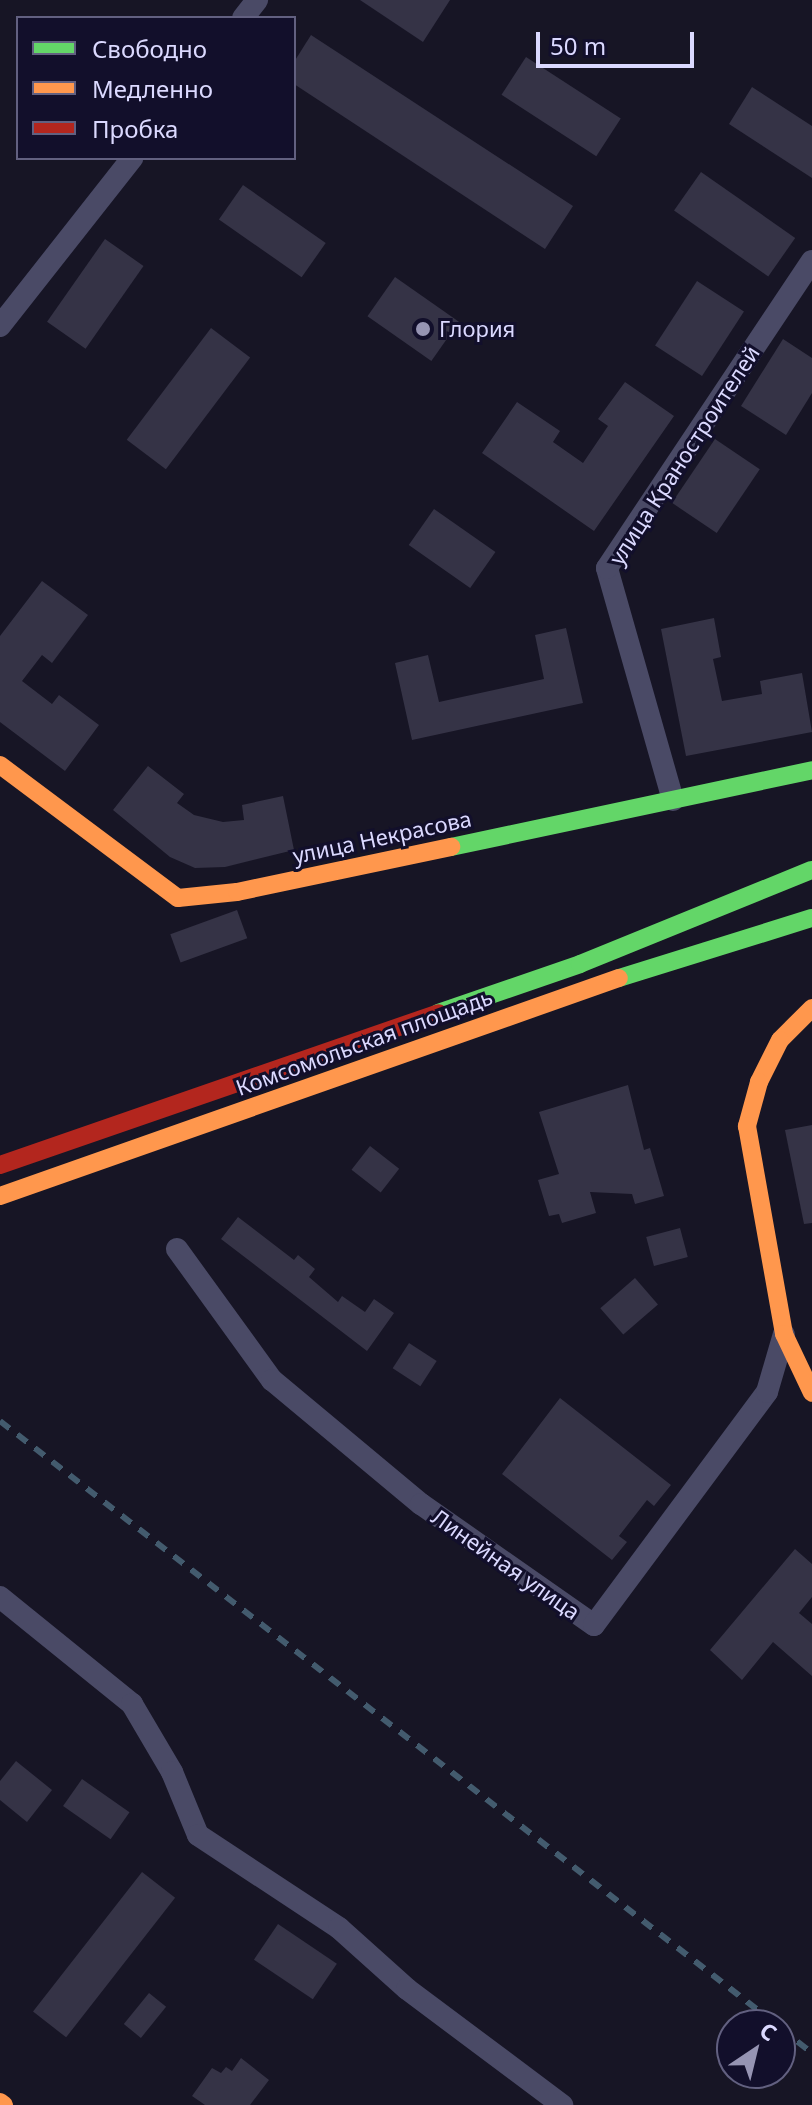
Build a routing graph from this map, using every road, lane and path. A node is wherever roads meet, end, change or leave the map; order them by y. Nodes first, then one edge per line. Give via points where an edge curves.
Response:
1 (257, 0) edge
2 (245, 16) edge
3 (130, 160) edge
4 (812, 261) edge
5 (0, 326) edge
6 (0, 765) edge
7 (812, 770) edge
8 (673, 800) junction
9 (812, 870) edge
10 (812, 918) edge
11 (812, 1008) edge
12 (0, 1165) edge
13 (0, 1196) edge
14 (177, 1249) dead end
15 (784, 1334) junction
16 (812, 1393) edge
17 (0, 1597) edge
18 (562, 2105) edge

1 - 2 street
3 - 5 street
4 - 8 street, улица Краностроителей via 607,568
6 - 8 main road, улица Некрасова via 178,898 237,892
7 - 8 main road, улица Некрасова
9 - 12 main road via 580,964
10 - 13 main road, Комсомольская площадь
11 - 15 main road via 780,1040 759,1082 747,1126
14 - 15 street, Линейная улица via 272,1380 421,1504 594,1625 767,1392
15 - 16 main road
17 - 18 street via 132,1704 172,1772 198,1835 339,1928 407,1989

